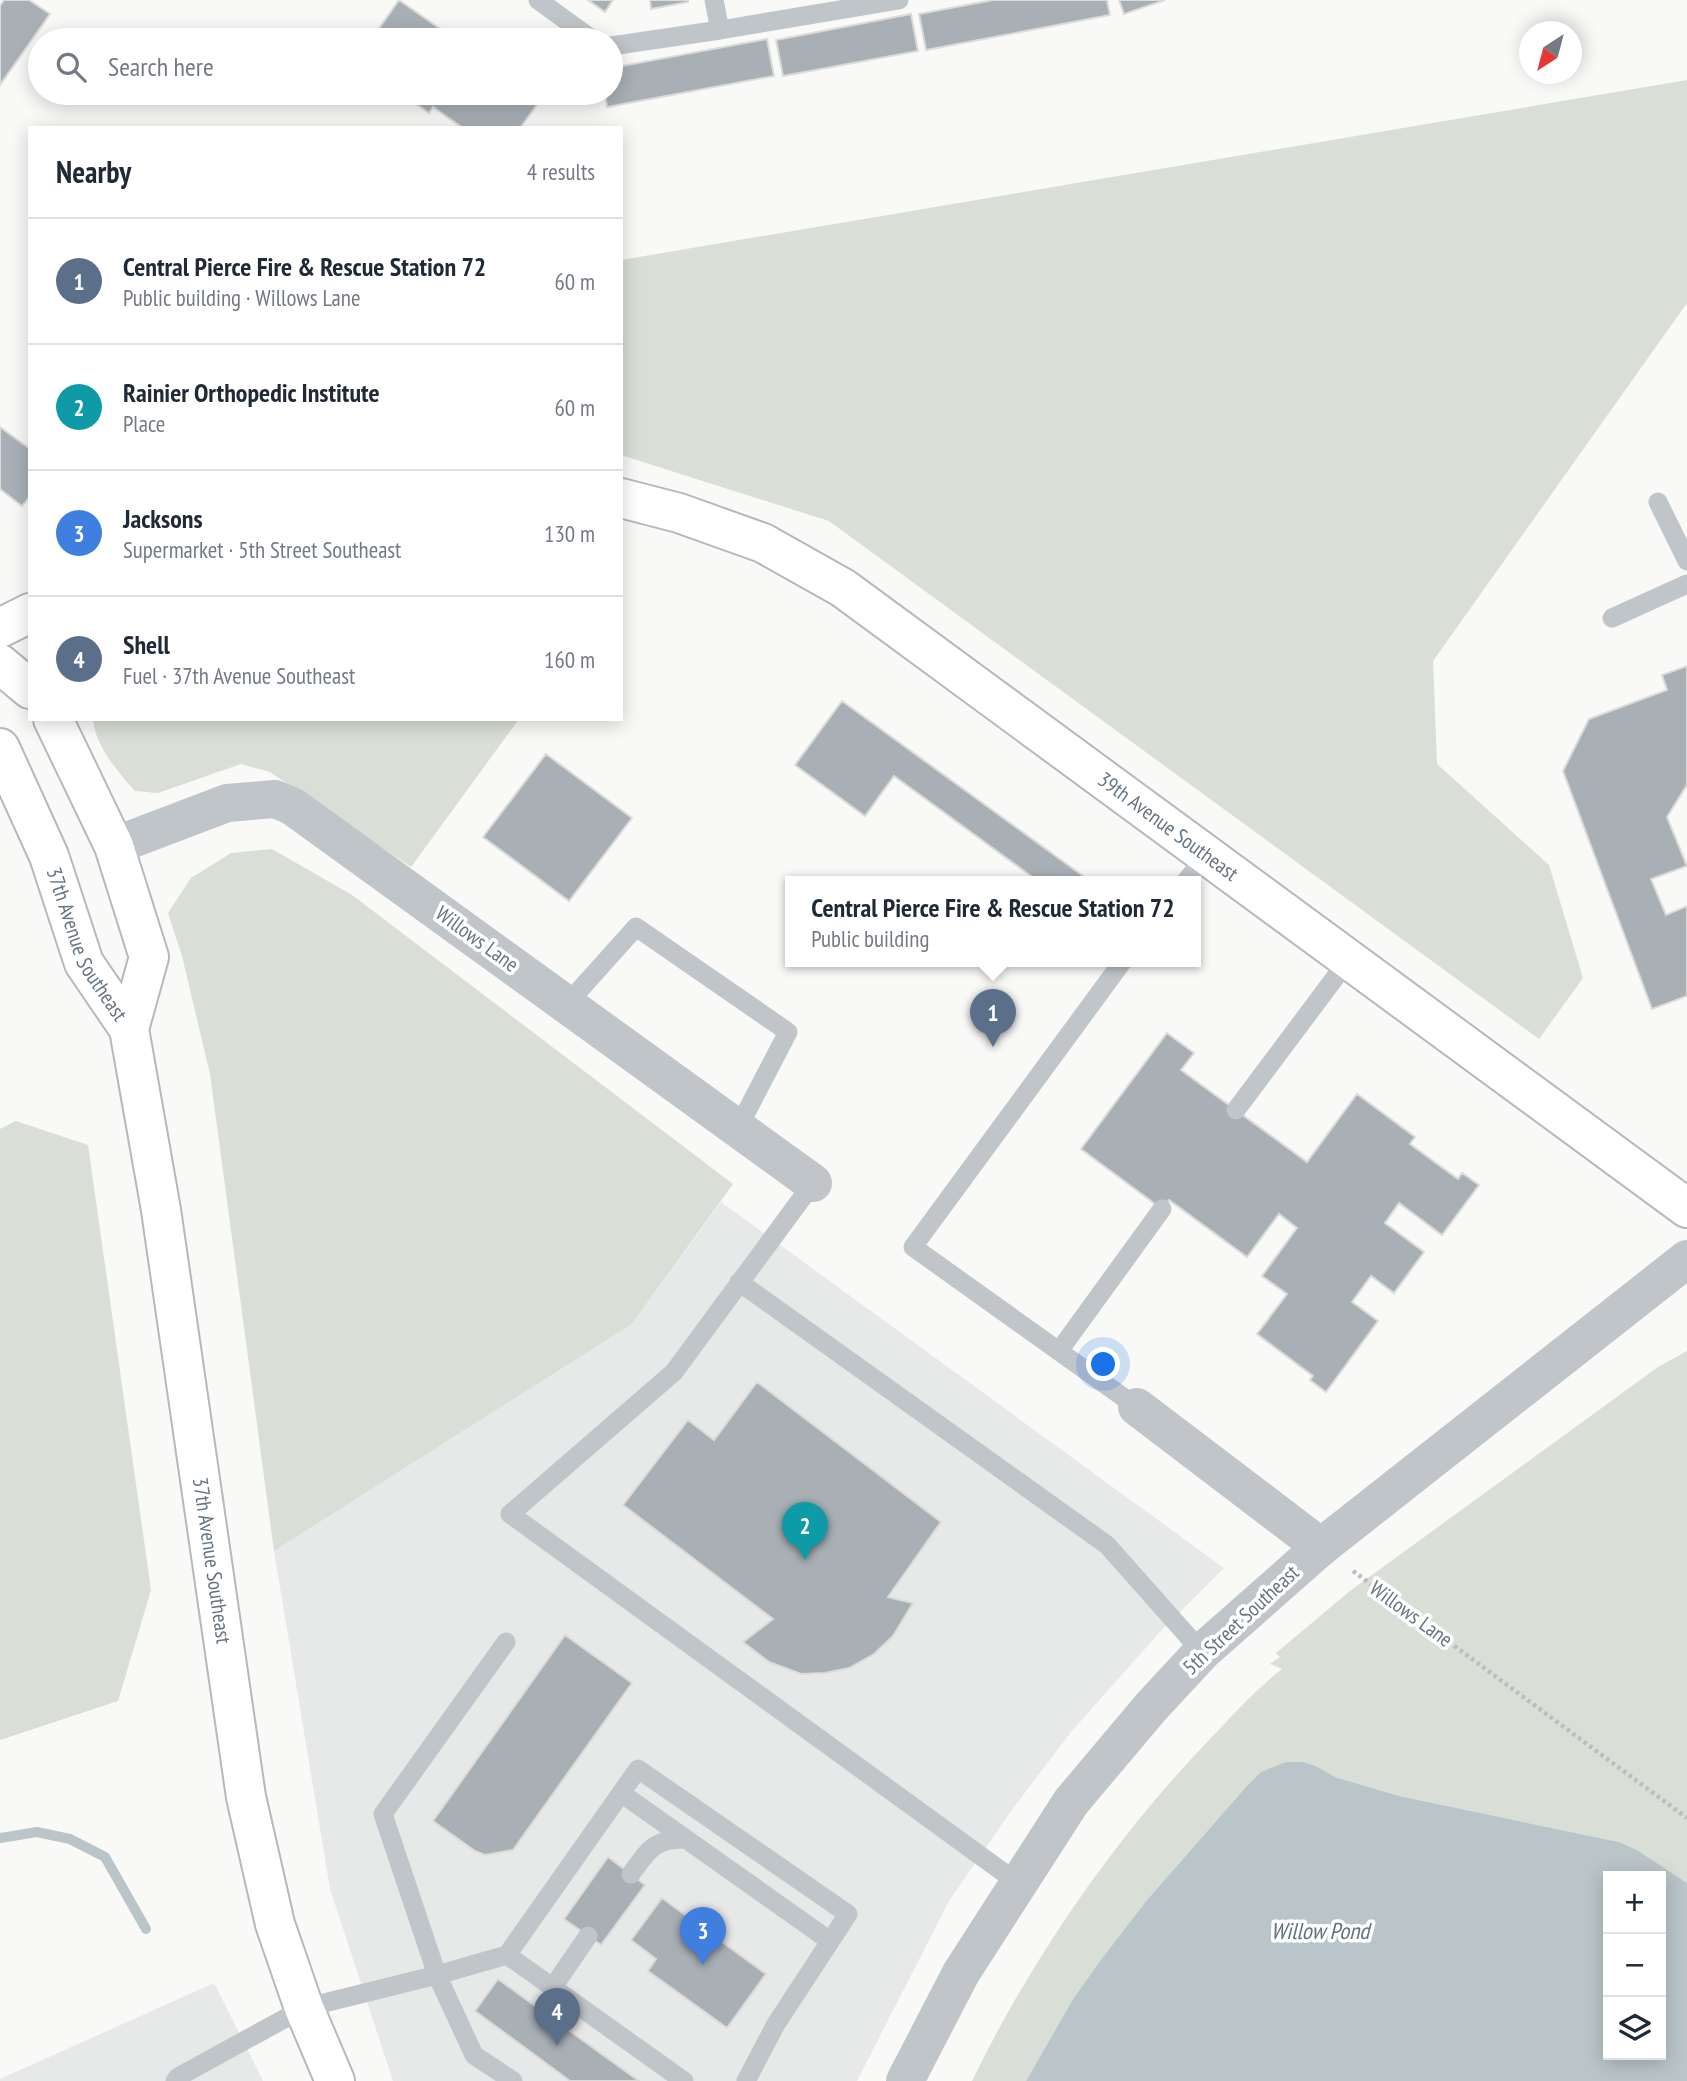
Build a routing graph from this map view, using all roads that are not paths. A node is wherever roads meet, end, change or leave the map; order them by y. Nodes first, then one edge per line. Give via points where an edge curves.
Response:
1 (538, 0) edge
2 (714, 0) edge
3 (899, 0) edge
4 (576, 28) edge
5 (720, 30) junction
6 (623, 44) edge
7 (623, 499) edge
8 (1658, 502) dead end
9 (1687, 561) edge
10 (1687, 584) edge
11 (28, 614) edge
12 (1612, 618) dead end
13 (0, 628) edge
14 (0, 664) edge
15 (28, 687) edge
16 (54, 721) edge
17 (0, 748) edge
18 (114, 846) junction
19 (1196, 868) edge
20 (1349, 959) junction
21 (1119, 967) edge
22 (567, 1004) junction
23 (129, 1029) junction
24 (1236, 1110) dead end
25 (738, 1128) junction
26 (813, 1183) joint
27 (1687, 1208) edge
28 (1163, 1209) dead end
29 (1687, 1259) edge
30 (739, 1282) junction
31 (1059, 1351) junction
32 (1138, 1407) joint
33 (1321, 1547) junction
34 (506, 1642) dead end
35 (1202, 1652) junction
36 (621, 1793) junction
37 (685, 1839) junction
38 (631, 1874) dead end
39 (1018, 1883) junction
40 (588, 1936) dead end
41 (830, 1941) junction
42 (507, 1955) junction
43 (437, 1975) junction
44 (553, 1987) junction
45 (304, 2008) junction
46 (175, 2081) edge
47 (335, 2081) edge
48 (513, 2081) edge
49 (684, 2081) edge
50 (746, 2081) edge
51 (905, 2081) edge

1 - 4 lane
2 - 5 lane
3 - 5 lane
5 - 6 lane
7 - 19 main road, 39th Avenue Southeast via 763,543 844,588
8 - 9 lane
10 - 12 lane
11 - 13 main road
14 - 15 main road
16 - 18 main road
17 - 23 main road, 37th Avenue Southeast via 49,856 85,963
18 - 22 street, Willows Lane via 227,803 275,799 292,806
18 - 23 main road, 37th Avenue Southeast via 149,957
19 - 20 main road, 39th Avenue Southeast
20 - 24 lane
20 - 27 main road, 39th Avenue Southeast
21 - 31 lane via 914,1247
22 - 25 street, Willows Lane
22 - 25 lane via 636,927 788,1032
23 - 45 main road, 37th Avenue Southeast via 161,1210 246,1797 275,1924
25 - 26 street, Willows Lane
26 - 30 lane
28 - 31 lane
29 - 33 street, 5th Street Southeast
30 - 35 lane via 1107,1545
30 - 39 lane via 674,1372 510,1514
31 - 32 lane
32 - 33 street
33 - 35 street, 5th Street Southeast
34 - 43 lane via 383,1814
35 - 39 street, 5th Street Southeast via 1071,1802
36 - 37 lane
36 - 41 lane via 638,1769 848,1914
36 - 42 lane
37 - 38 lane via 664,1839
37 - 41 lane
39 - 51 street, 5th Street Southeast via 961,1973
40 - 44 lane
41 - 50 lane via 776,2024
42 - 43 lane
42 - 44 lane
43 - 45 lane
43 - 48 lane via 474,2055
44 - 49 lane
45 - 46 lane
45 - 47 main road, 37th Avenue Southeast

